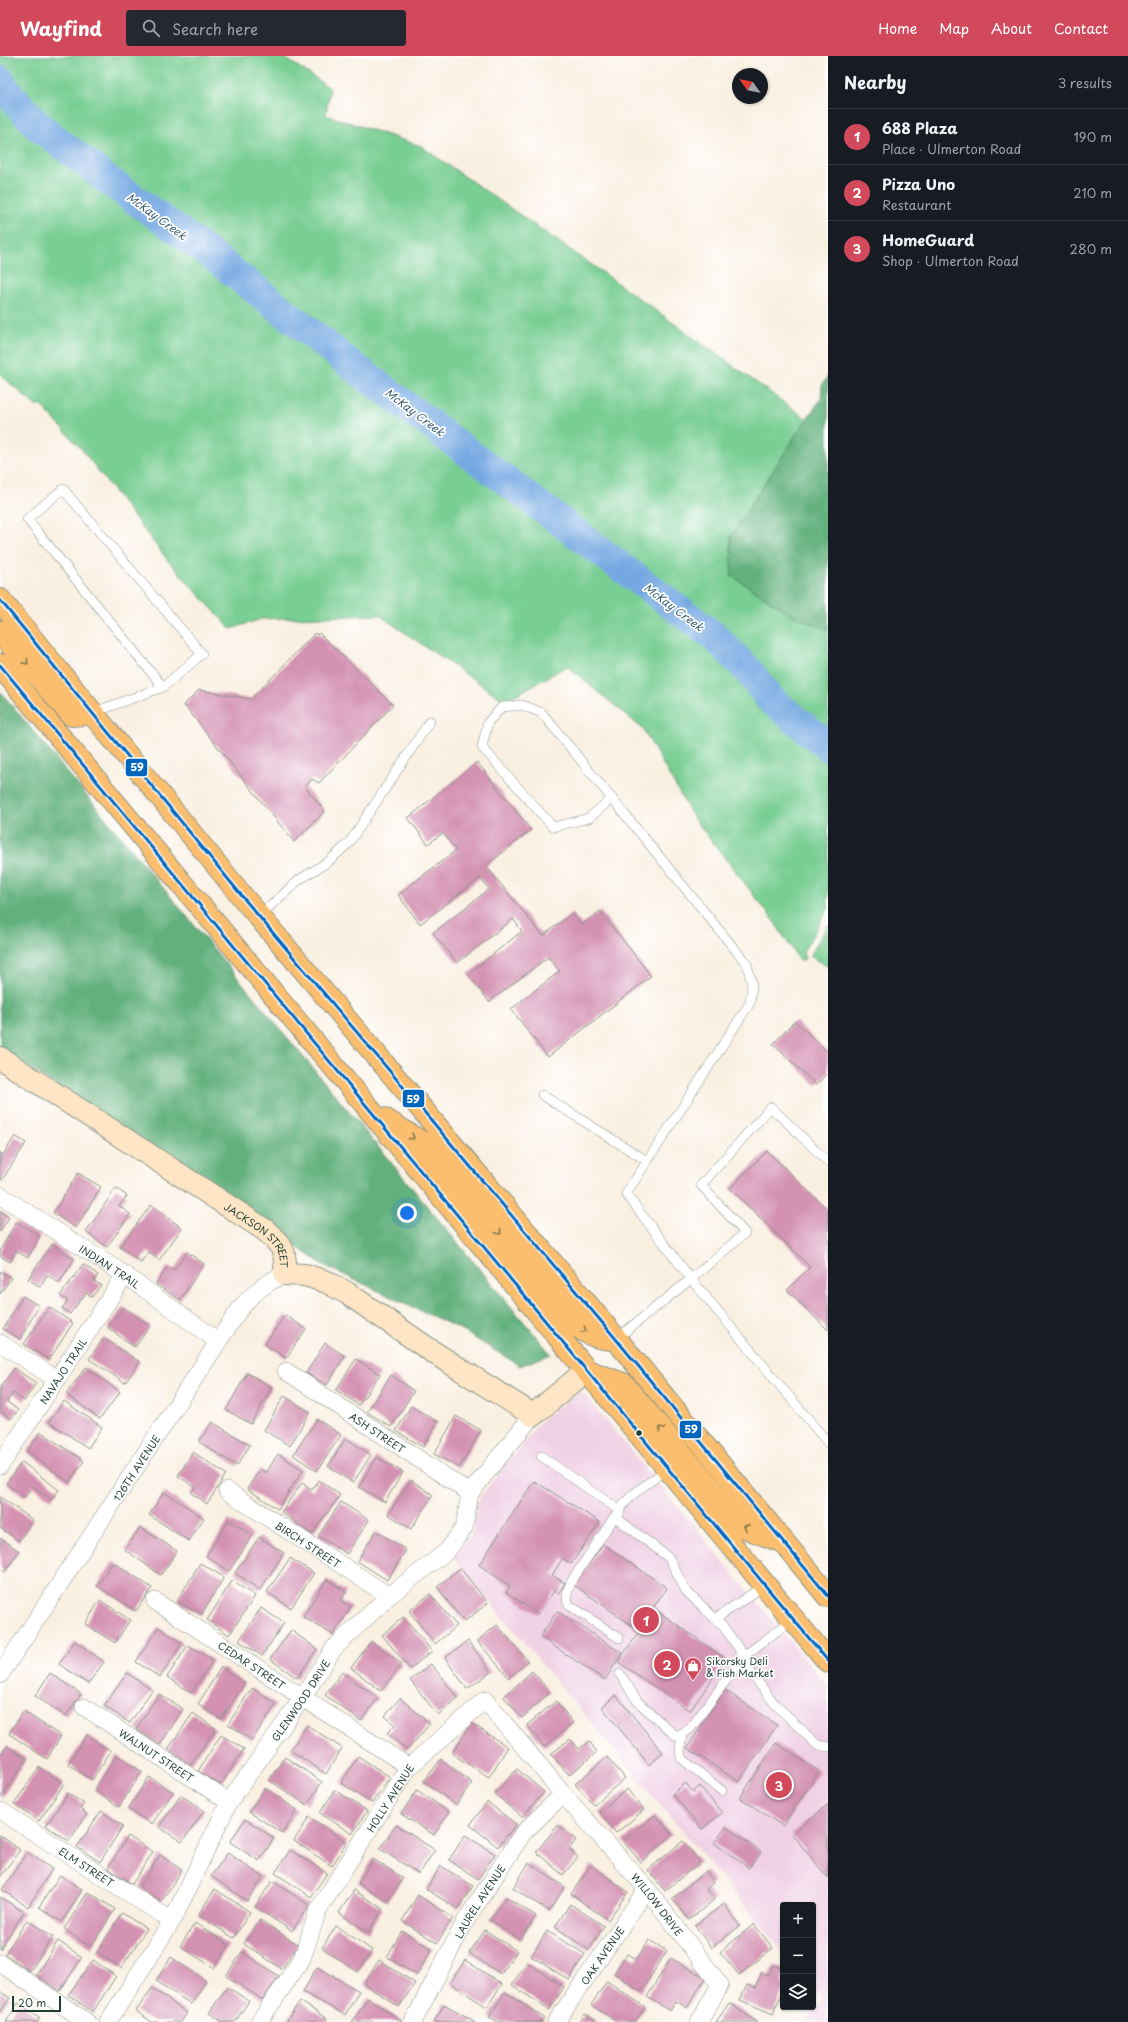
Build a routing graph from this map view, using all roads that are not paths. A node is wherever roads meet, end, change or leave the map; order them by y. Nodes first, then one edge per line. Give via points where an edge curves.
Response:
1 (0, 600) edge
2 (0, 632) edge
3 (0, 665) edge
4 (163, 687) junction
5 (92, 713) junction
6 (430, 721) dead end
7 (612, 798) junction
8 (258, 916) junction
9 (0, 1058) edge
10 (542, 1095) dead end
11 (367, 1109) junction
12 (648, 1161) junction
13 (828, 1162) edge
14 (0, 1195) edge
15 (285, 1274) junction
16 (125, 1276) junction
17 (691, 1279) junction
18 (616, 1338) junction
19 (218, 1342) junction
20 (0, 1343) edge
21 (586, 1370) junction
22 (286, 1371) dead end
23 (56, 1379) junction
24 (533, 1415) junction
25 (828, 1443) edge
26 (541, 1456) dead end
27 (0, 1466) edge
28 (668, 1469) junction
29 (227, 1491) dead end
30 (470, 1493) junction
31 (619, 1510) junction
32 (782, 1541) junction
33 (765, 1585) junction
34 (389, 1596) junction
35 (828, 1596) edge
36 (155, 1601) dead end
37 (715, 1619) junction
38 (793, 1619) junction
39 (619, 1638) dead end
40 (744, 1656) junction
41 (828, 1662) edge
42 (620, 1674) dead end
43 (0, 1675) edge
44 (303, 1697) junction
45 (84, 1707) dead end
46 (682, 1734) junction
47 (827, 1749) edge
48 (409, 1767) junction
49 (722, 1791) dead end
50 (563, 1794) junction
51 (229, 1802) junction
52 (1, 1811) edge
53 (647, 1889) junction
54 (172, 1922) junction
55 (0, 1963) edge
56 (87, 2022) edge
57 (108, 2022) edge
58 (259, 2022) edge
59 (413, 2022) edge
60 (556, 2022) edge
61 (699, 2022) edge

1 - 5 main road
2 -> 5 main road via 72,715
3 - 11 main road
4 - 4 lane via 202,654 63,489 28,519
4 - 5 lane
5 - 8 main road
6 - 8 lane via 349,843 329,861 299,880
7 - 7 lane via 542,713 522,705 502,707 488,722 482,747 553,827 589,818
7 - 12 lane via 747,964 752,984 750,1003
8 - 18 main road
9 - 15 street, JACKSON STREET via 265,1230 280,1243 286,1260
10 - 12 lane
11 -> 18 main road via 429,1147 576,1325 600,1339
11 - 21 main road
12 - 17 lane via 626,1194
13 - 17 lane via 771,1107 701,1185 745,1233
14 - 16 street, INDIAN TRAIL
15 - 19 street, 126TH AVENUE via 252,1294
15 - 24 street, JACKSON STREET via 305,1275 327,1282 347,1293 436,1354
16 - 19 street, INDIAN TRAIL
16 - 23 street, NAVAJO TRAIL
17 - 18 lane
17 - 25 lane
18 - 32 main road
19 - 43 street, 126TH AVENUE
20 - 23 street
21 - 24 street
21 - 28 main road
32 -> 21 main road via 742,1526 623,1384
22 - 30 street, ASH STREET
23 - 27 street, NAVAJO TRAIL
24 - 30 street, GLENWOOD DRIVE
26 - 31 lane
28 - 31 lane via 622,1503
28 - 33 main road
29 - 34 street, BIRCH STREET
30 - 34 street, GLENWOOD DRIVE via 464,1528 447,1551
31 - 37 lane via 619,1520 669,1558 686,1591
31 - 39 lane via 571,1582 566,1600 569,1605
32 - 35 main road
33 - 37 lane
33 - 38 main road
34 - 44 street, GLENWOOD DRIVE via 334,1648
36 - 44 street, CEDAR STREET
37 - 40 lane
38 - 40 lane
38 - 41 main road
40 - 46 lane via 690,1729
40 - 47 lane via 751,1673 774,1703 817,1745
42 - 46 lane via 638,1702 671,1734
44 - 48 street, CEDAR STREET
44 - 51 street, GLENWOOD DRIVE
45 - 51 street, WALNUT STREET
46 - 49 lane via 681,1758
48 - 50 street, HOLLY AVENUE via 485,1700
48 - 58 street, HOLLY AVENUE via 318,1910 302,1959
50 - 53 street, WILLOW DRIVE
50 - 59 street, LAUREL AVENUE via 523,1833 466,1920
51 - 54 street, GLENWOOD DRIVE
52 - 54 street, ELM STREET
53 - 60 street, OAK AVENUE
53 - 61 street, WILLOW DRIVE via 720,1985
54 - 57 street, GLENWOOD DRIVE
55 - 56 street

